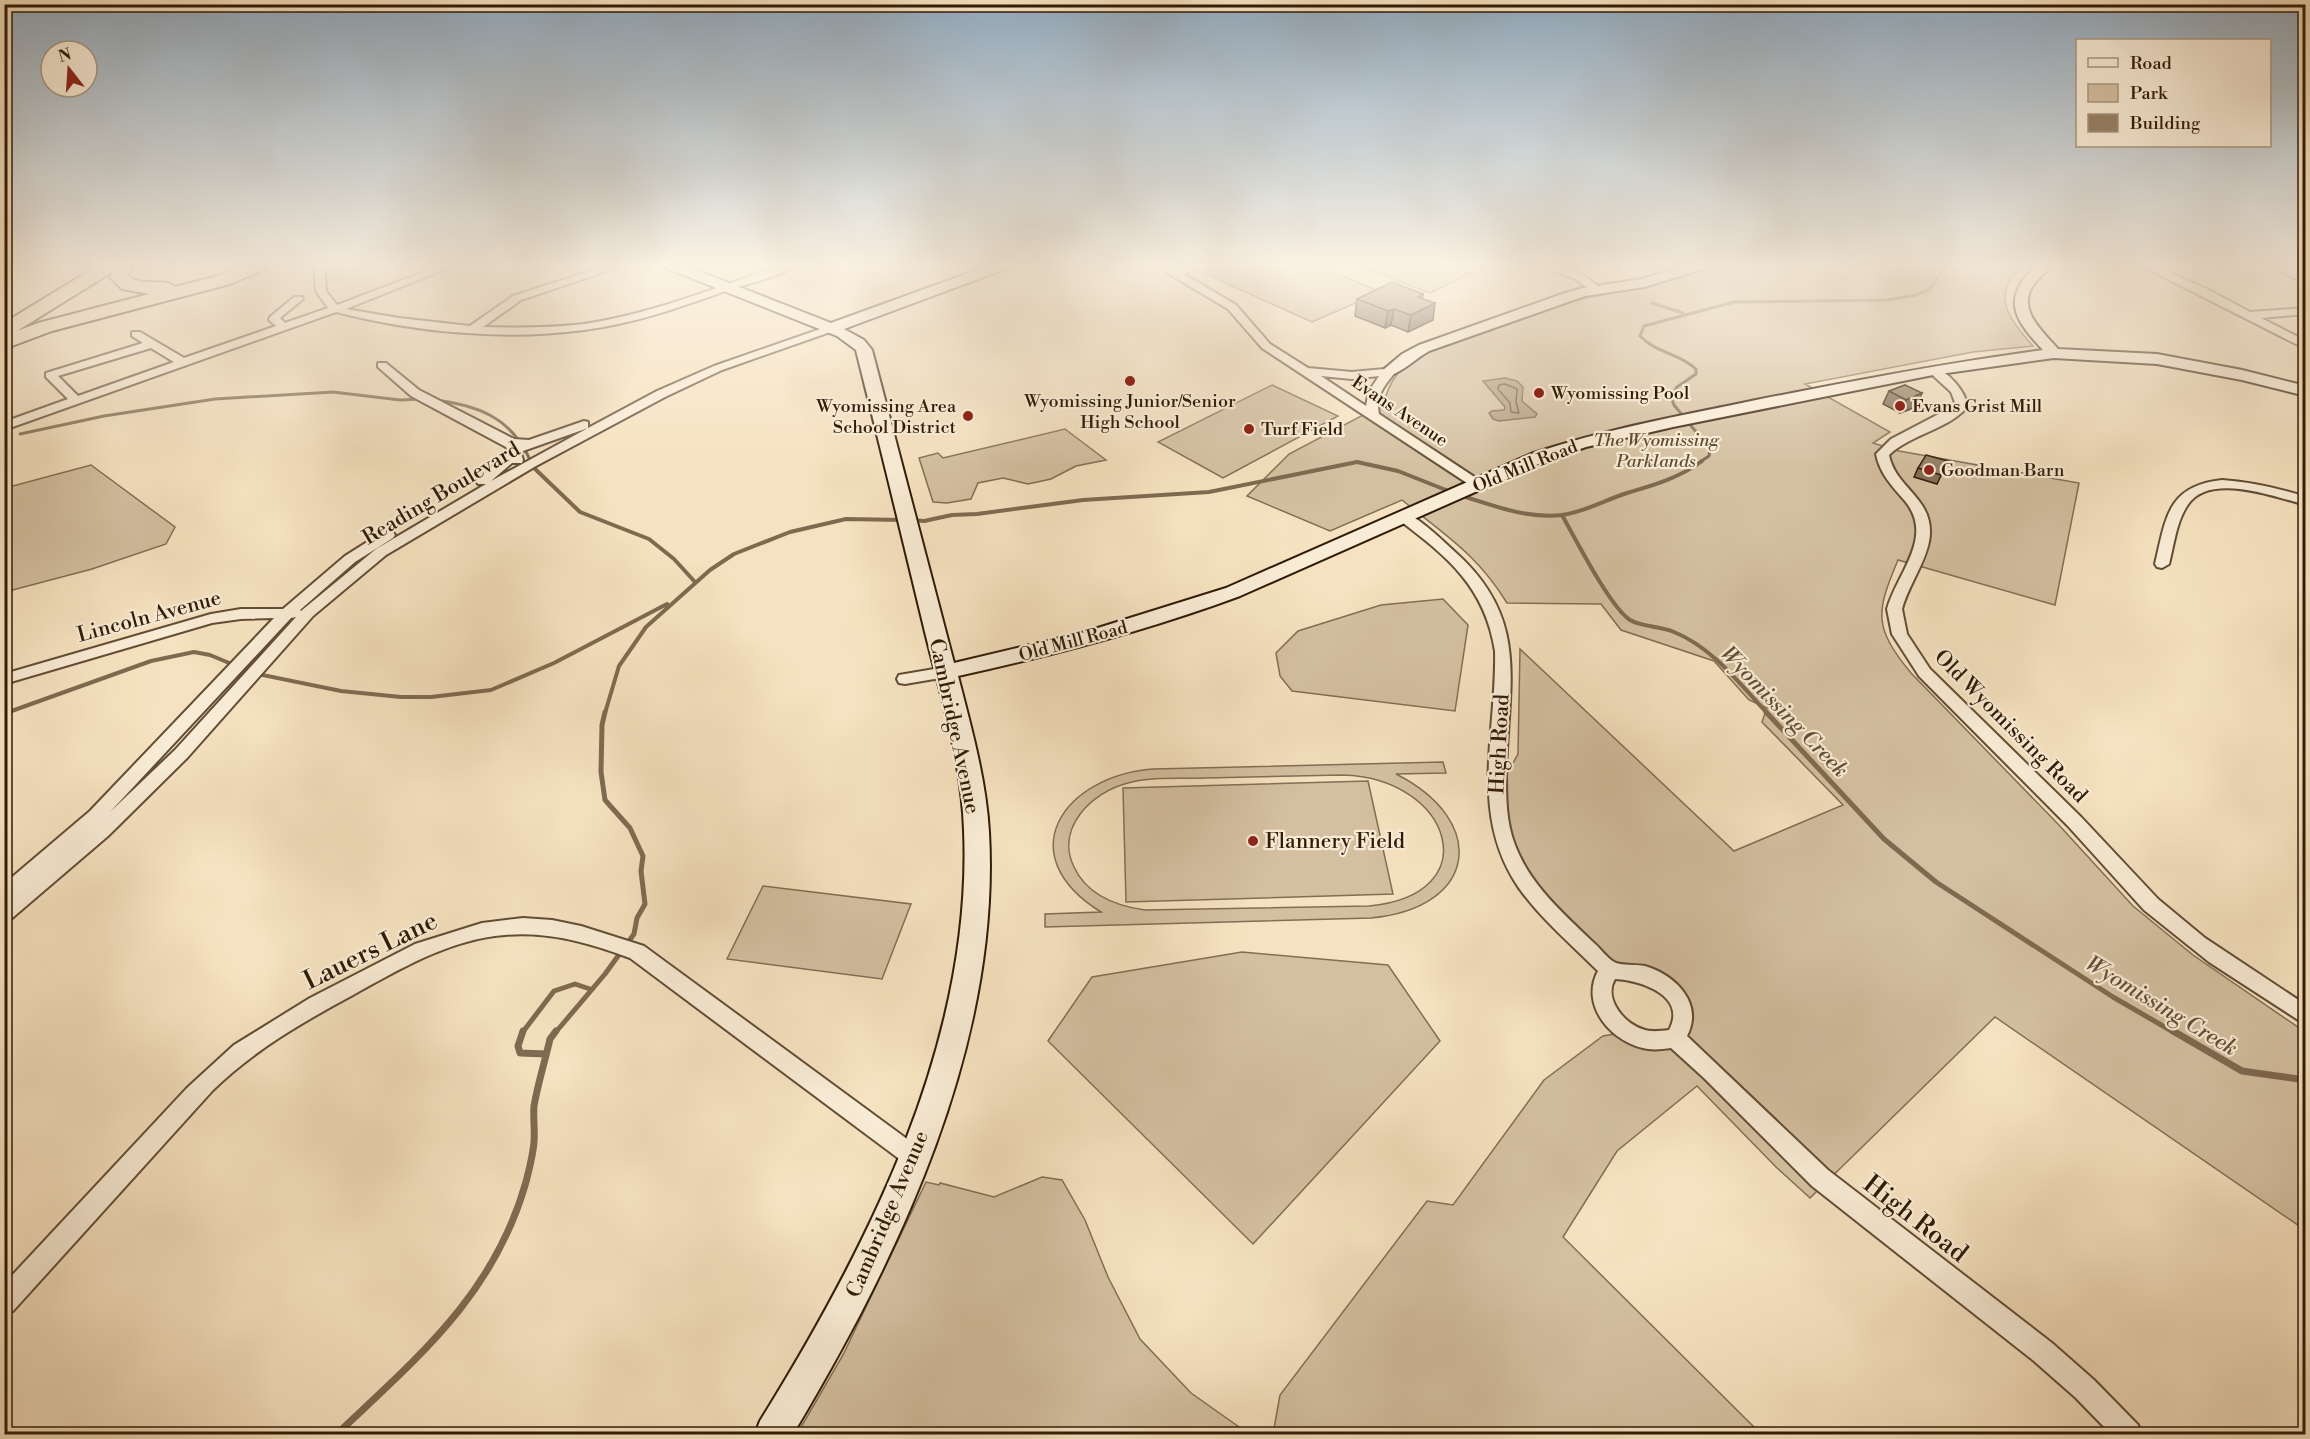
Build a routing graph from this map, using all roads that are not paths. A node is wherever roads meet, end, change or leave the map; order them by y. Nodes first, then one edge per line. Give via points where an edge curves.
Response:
1 (32, 332) edge
2 (270, 332) edge
3 (504, 332) edge
4 (528, 332) edge
5 (804, 332) edge
6 (807, 332) edge
7 (837, 332) edge
8 (1253, 332) edge
9 (1468, 332) edge
10 (2035, 332) edge
11 (2281, 332) edge
12 (136, 334) dead end
13 (4, 343) edge
14 (151, 344) junction
15 (2306, 346) edge
16 (2054, 353) junction
17 (184, 363) junction
18 (382, 365) dead end
19 (1302, 368) junction
20 (1391, 370) junction
21 (1933, 370) junction
22 (2306, 391) edge
23 (76, 401) junction
24 (1373, 416) junction
25 (4, 426) edge
26 (500, 439) junction
27 (531, 444) junction
28 (514, 453) junction
29 (544, 457) junction
30 (1463, 491) junction
31 (2306, 501) edge
32 (1404, 517) junction
33 (2162, 564) dead end
34 (287, 613) junction
35 (308, 614) junction
36 (946, 672) junction
37 (4, 679) edge
38 (905, 679) dead end
39 (4, 895) edge
40 (4, 914) edge
41 (1609, 970) junction
42 (2306, 1016) edge
43 (1675, 1038) junction
44 (915, 1157) junction
45 (4, 1302) edge
46 (773, 1434) edge
47 (2129, 1434) edge

1 - 13 highway
2 - 17 street
3 - 4 street
5 - 27 street, Reading Boulevard via 684,373 585,424
6 - 29 street, Reading Boulevard via 689,380
7 - 36 street, Cambridge Avenue via 852,338 864,350
8 - 19 street, Evans Avenue
9 - 20 street via 1424,348
10 - 16 street
11 - 15 street
12 - 14 street
14 - 17 street
14 - 23 street via 50,375
16 - 21 street, Old Mill Road
16 - 22 street, Old Mill Road via 2157,359
17 - 23 street
18 - 26 street via 415,393
19 - 20 street via 1346,376
19 - 24 street, Evans Avenue
20 - 24 street via 1373,392
21 - 30 street, Old Mill Road via 1677,421 1566,448
21 - 42 street, Old Wyomissing Road via 1956,391 1962,406 1895,442 1882,454 1886,471 1913,501 1924,527 1925,539 1898,597 1894,618 1911,654 1939,688 2061,808 2142,896 2211,952
23 - 25 street
24 - 30 street, Evans Avenue
26 - 27 street
26 - 28 street via 513,446
27 - 28 street, Reading Boulevard
27 - 29 street via 549,446 551,451
28 - 29 street via 515,459 522,461
28 - 34 street, Reading Boulevard via 483,480 350,559
29 - 35 street, Reading Boulevard via 388,548
30 - 32 street, Old Mill Road
31 - 33 street via 2240,485 2206,485 2182,500
32 - 36 street, Old Mill Road via 1182,610 1078,642
32 - 41 street, High Road via 1464,566 1493,611 1503,650 1496,794 1506,845 1533,892
34 - 35 street, Lincoln Avenue
34 - 37 street, Lincoln Avenue via 211,619
34 - 39 street, Reading Boulevard via 96,816
35 - 40 street, Reading Boulevard via 161,774 102,831
36 - 38 street
36 - 44 street, Cambridge Avenue via 973,790 976,895 961,1002 944,1071
41 - 43 street via 1647,975 1666,985 1681,1000 1684,1019
41 - 43 street via 1602,983 1610,1016 1627,1032 1647,1040
43 - 47 street, High Road via 1820,1178 2043,1352
44 - 45 street, Lauers Lane via 637,952 566,929 502,928 449,940 395,962 239,1053
44 - 46 street, Cambridge Avenue via 850,1302

